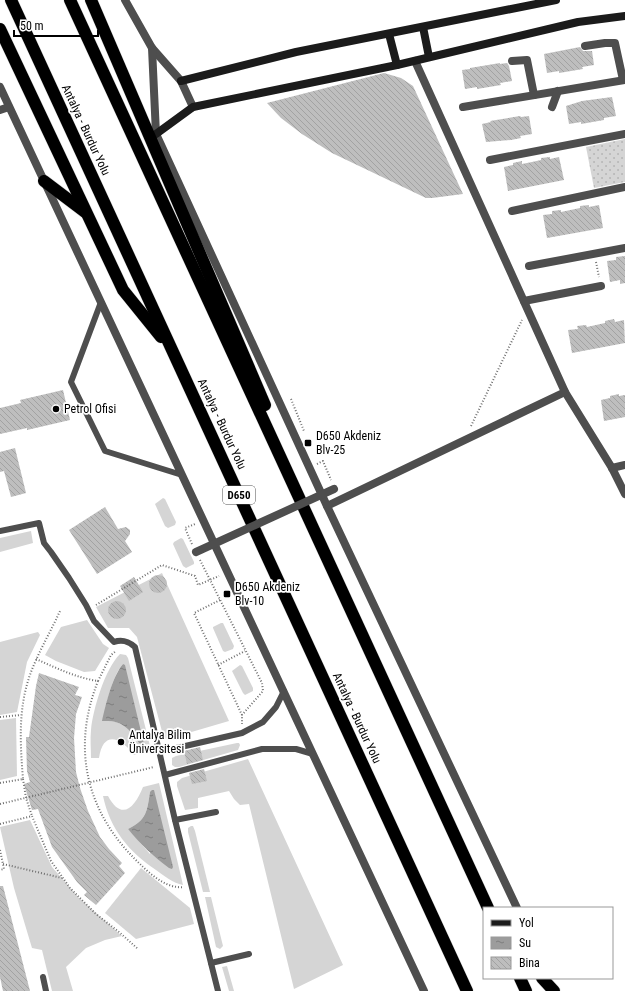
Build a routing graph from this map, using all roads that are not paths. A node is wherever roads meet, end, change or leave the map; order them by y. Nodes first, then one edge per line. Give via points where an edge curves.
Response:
1 (11, 0) edge
2 (70, 0) edge
3 (91, 0) edge
4 (125, 0) edge
5 (556, 0) edge
6 (625, 16) edge
7 (423, 27) junction
8 (0, 29) edge
9 (389, 34) junction
10 (585, 46) dead end
11 (152, 48) junction
12 (429, 57) junction
13 (415, 61) junction
14 (512, 61) dead end
15 (397, 65) junction
16 (624, 80) edge
17 (181, 81) junction
18 (0, 87) edge
19 (558, 91) junction
20 (534, 95) junction
21 (9, 107) junction
22 (193, 107) junction
23 (463, 107) dead end
24 (552, 107) dead end
25 (0, 110) edge
26 (156, 134) junction
27 (625, 134) edge
28 (490, 160) dead end
29 (44, 181) junction
30 (625, 187) edge
31 (512, 211) dead end
32 (87, 213) junction
33 (625, 248) edge
34 (529, 266) dead end
35 (601, 286) road end
36 (101, 302) junction
37 (526, 304) junction
38 (172, 351) junction
39 (565, 392) junction
40 (284, 464) junction
41 (625, 465) edge
42 (612, 468) junction
43 (182, 475) junction
44 (334, 489) road end
45 (625, 494) edge
46 (327, 506) junction
47 (0, 531) edge
48 (196, 552) road end
49 (284, 691) junction
50 (159, 752) junction
51 (313, 754) junction
52 (165, 775) junction
53 (216, 812) dead end
54 (175, 820) junction
55 (488, 907) edge
56 (516, 907) edge
57 (249, 954) dead end
58 (212, 963) junction
59 (43, 977) dead end
60 (520, 979) edge
61 (543, 979) edge
62 (549, 979) edge
63 (46, 991) edge
64 (218, 991) edge
65 (424, 991) edge
66 (467, 991) edge
67 (526, 991) edge
68 (555, 991) edge

1 - 38 highway, Antalya - Burdur Yolu / D650
2 - 40 highway
3 - 40 highway via 269,413
4 - 11 street
5 - 7 street
6 - 12 street via 578,22
7 - 9 street
7 - 12 street
8 - 32 highway
9 - 15 street
9 - 17 street via 296,52
10 - 16 street via 615,43
11 - 17 street
11 - 26 street
12 - 13 street
13 - 15 street
13 - 37 street
14 - 20 street via 527,60
15 - 22 street
16 - 19 street
17 - 22 street
18 - 21 street
19 - 20 street
19 - 24 street
20 - 23 street
21 - 25 street
21 - 29 street
22 - 26 street
26 - 46 street
27 - 28 street
29 - 32 highway
29 - 36 street
30 - 31 street
32 - 38 highway via 123,290
33 - 34 street
35 - 37 street
36 - 43 street
36 - 43 lane via 71,382 105,451
37 - 39 street
38 - 66 highway, Antalya - Burdur Yolu / D650
39 - 42 street
39 - 46 street
40 - 55 highway
41 - 42 street
42 - 45 street
43 - 49 street
44 - 48 street, bridge
46 - 56 street
47 - 50 lane via 39,522 44,543 94,621 114,642 130,642 135,647
49 - 50 lane via 276,707 263,722 242,733
49 - 51 street
50 - 52 lane
51 - 52 lane via 296,749 262,749
51 - 65 street
52 - 54 lane
53 - 54 lane
54 - 58 lane
57 - 58 lane
58 - 64 lane
59 - 63 lane
60 - 67 highway
61 - 68 highway
62 - 68 street

